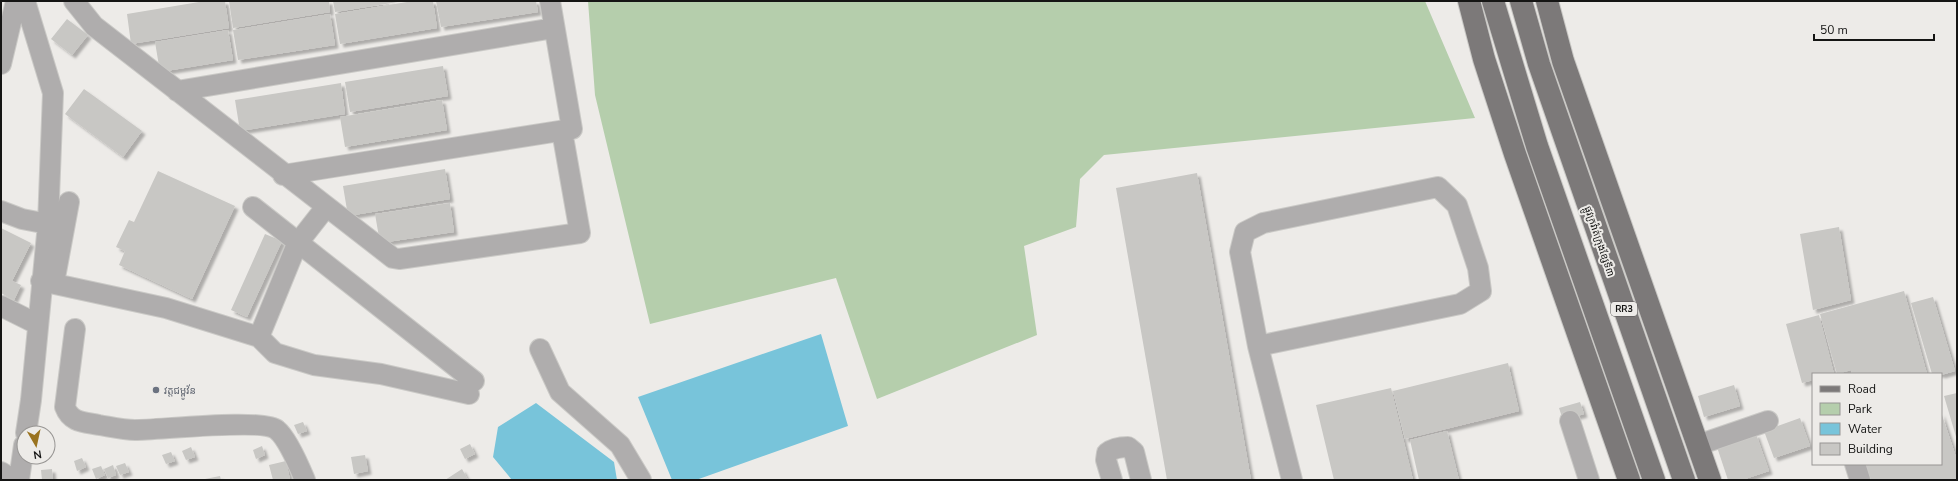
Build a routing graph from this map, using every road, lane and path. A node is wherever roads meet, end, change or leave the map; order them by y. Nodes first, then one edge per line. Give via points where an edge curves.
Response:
1 (16, 1) edge
2 (25, 1) edge
3 (74, 1) edge
4 (550, 1) edge
5 (1469, 1) edge
6 (1493, 1) edge
7 (1521, 1) edge
8 (1547, 1) edge
9 (554, 28) junction
10 (1, 64) edge
11 (177, 91) junction
12 (562, 131) junction
13 (283, 175) junction
14 (69, 202) dead end
15 (252, 207) dead end
16 (326, 207) junction
17 (1, 211) edge
18 (48, 224) junction
19 (298, 244) junction
20 (48, 282) junction
21 (1, 306) edge
22 (37, 324) junction
23 (75, 329) dead end
24 (259, 338) junction
25 (1258, 346) junction
26 (540, 348) dead end
27 (1570, 421) dead end
28 (1768, 421) dead end
29 (27, 425) edge
30 (1698, 445) junction
31 (21, 465) edge
32 (1855, 465) edge
33 (1, 472) edge
34 (14, 480) edge
35 (19, 480) edge
36 (305, 480) edge
37 (641, 480) edge
38 (1112, 480) edge
39 (1141, 480) edge
40 (1292, 480) edge
41 (1589, 480) edge
42 (1627, 480) edge
43 (1654, 480) edge
44 (1684, 480) edge
45 (1710, 480) edge
46 (1860, 480) edge

1 - 10 street
2 - 18 street via 53,93
3 - 11 street via 94,26
4 - 9 street
5 - 42 main road via 1484,59 1515,154
6 - 43 main road, RR3 via 1537,146
7 - 44 main road, ផ្លូវក្រវ៉ាត់ក្រុងខ្សែទី៣ / RR3 via 1539,64
8 - 30 main road via 1563,61
9 - 11 street
9 - 12 street via 572,129
11 - 13 street
12 - 13 street
12 - 16 street via 580,233 399,259 390,256
13 - 16 street
14 - 20 street
15 - 19 street
16 - 19 street
17 - 18 street via 22,219
18 - 20 street
19 - 24 street
19 - 24 street via 472,387 314,365 275,353
20 - 22 street
20 - 24 street via 166,308
21 - 22 street
22 - 29 street
23 - 36 street via 65,407 68,415 77,422 133,430 234,424 268,426 278,430 297,459
25 - 25 street via 1240,252 1245,232 1263,224 1438,187 1457,205 1478,268 1481,291 1460,304
25 - 40 street
26 - 37 street via 560,392 620,445
27 - 41 street
28 - 30 street
30 - 45 main road
31 - 35 street
32 - 46 street
33 - 34 street
38 - 39 street via 1106,460 1107,453 1111,449 1128,447 1134,452

